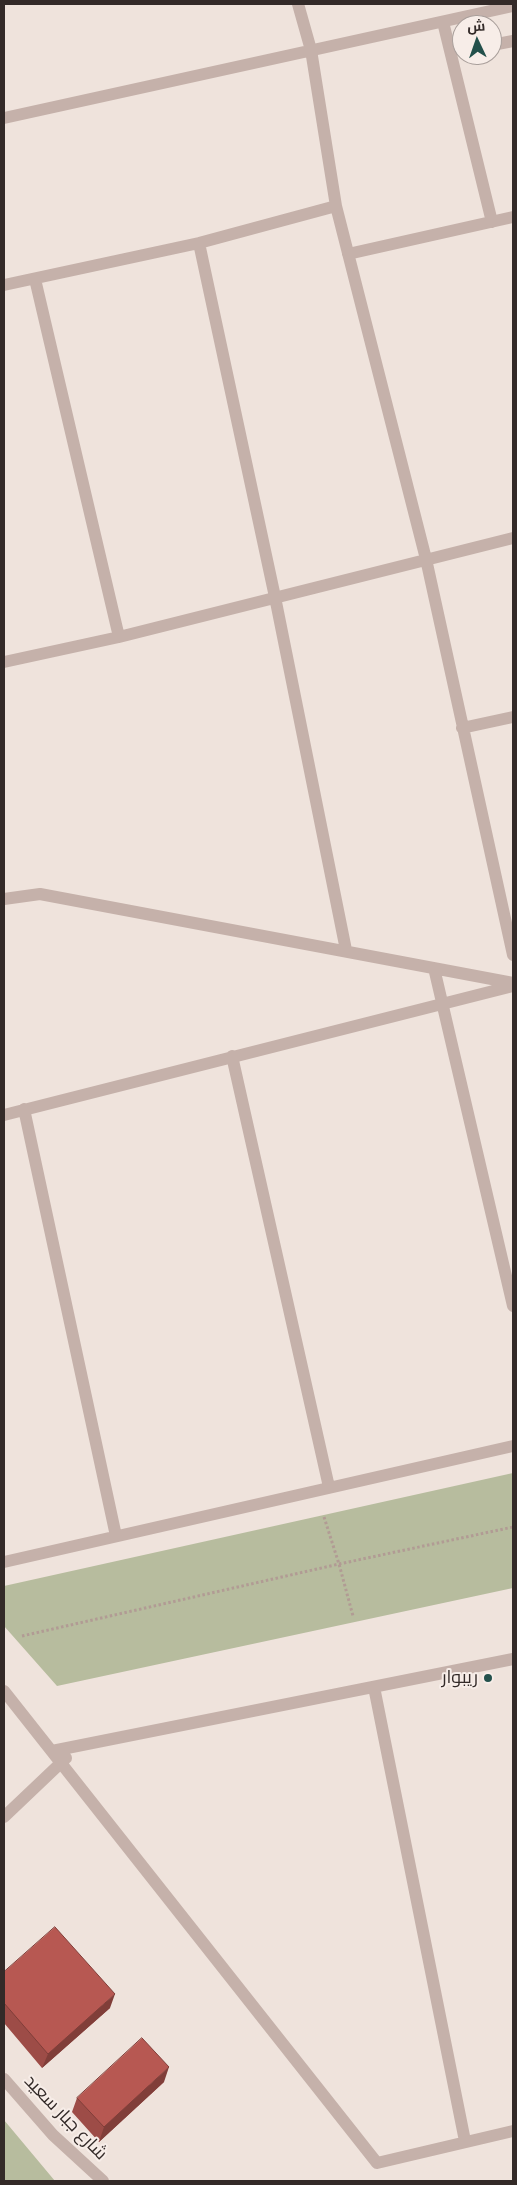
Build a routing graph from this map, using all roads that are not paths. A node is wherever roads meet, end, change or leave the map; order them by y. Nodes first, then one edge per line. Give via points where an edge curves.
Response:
1 (298, 4) edge
2 (513, 6) edge
3 (443, 22) junction
4 (452, 43) edge
5 (310, 50) junction
6 (459, 65) edge
7 (4, 118) edge
8 (336, 206) junction
9 (513, 217) edge
10 (492, 222) junction
11 (199, 243) junction
12 (348, 254) junction
13 (35, 279) junction
14 (4, 286) edge
15 (513, 538) edge
16 (426, 559) junction
17 (275, 597) junction
18 (119, 637) junction
19 (4, 662) edge
20 (513, 717) edge
21 (462, 728) junction
22 (4, 898) edge
23 (346, 950) junction
24 (513, 955) edge
25 (434, 968) junction
26 (513, 985) edge
27 (442, 1003) junction
28 (232, 1056) junction
29 (24, 1109) junction
30 (4, 1115) edge
31 (513, 1306) edge
32 (513, 1446) edge
33 (329, 1488) junction
34 (116, 1536) junction
35 (4, 1562) edge
36 (513, 1659) edge
37 (374, 1687) junction
38 (4, 1691) edge
39 (78, 1746) junction
40 (52, 1752) junction
41 (60, 1763) junction
42 (4, 1817) edge
43 (4, 2079) edge
44 (513, 2131) edge
45 (465, 2141) junction
46 (102, 2181) edge

1 - 5 street
2 - 3 street
3 - 4 street
3 - 5 street
5 - 7 street
5 - 8 street
6 - 10 street
8 - 11 street
8 - 12 street
9 - 10 street
10 - 12 street
11 - 13 street
11 - 17 street
12 - 16 street
13 - 14 street
13 - 18 street
15 - 16 street
16 - 17 street
16 - 21 street
17 - 18 street
17 - 23 street
18 - 19 street
20 - 21 street
21 - 24 street
22 - 23 street via 40,894
23 - 25 street
25 - 26 street
25 - 27 street
26 - 27 street
27 - 28 street
27 - 31 street
28 - 29 street
28 - 33 street
29 - 30 street
29 - 34 street
32 - 33 street
33 - 34 street
34 - 35 street
36 - 37 street
37 - 39 street
37 - 45 street
38 - 40 street
39 - 40 street
39 - 41 street
40 - 41 street
41 - 42 street
41 - 45 street via 377,2163
43 - 46 street, شارع جبار سعيد via 53,2135
44 - 45 street

